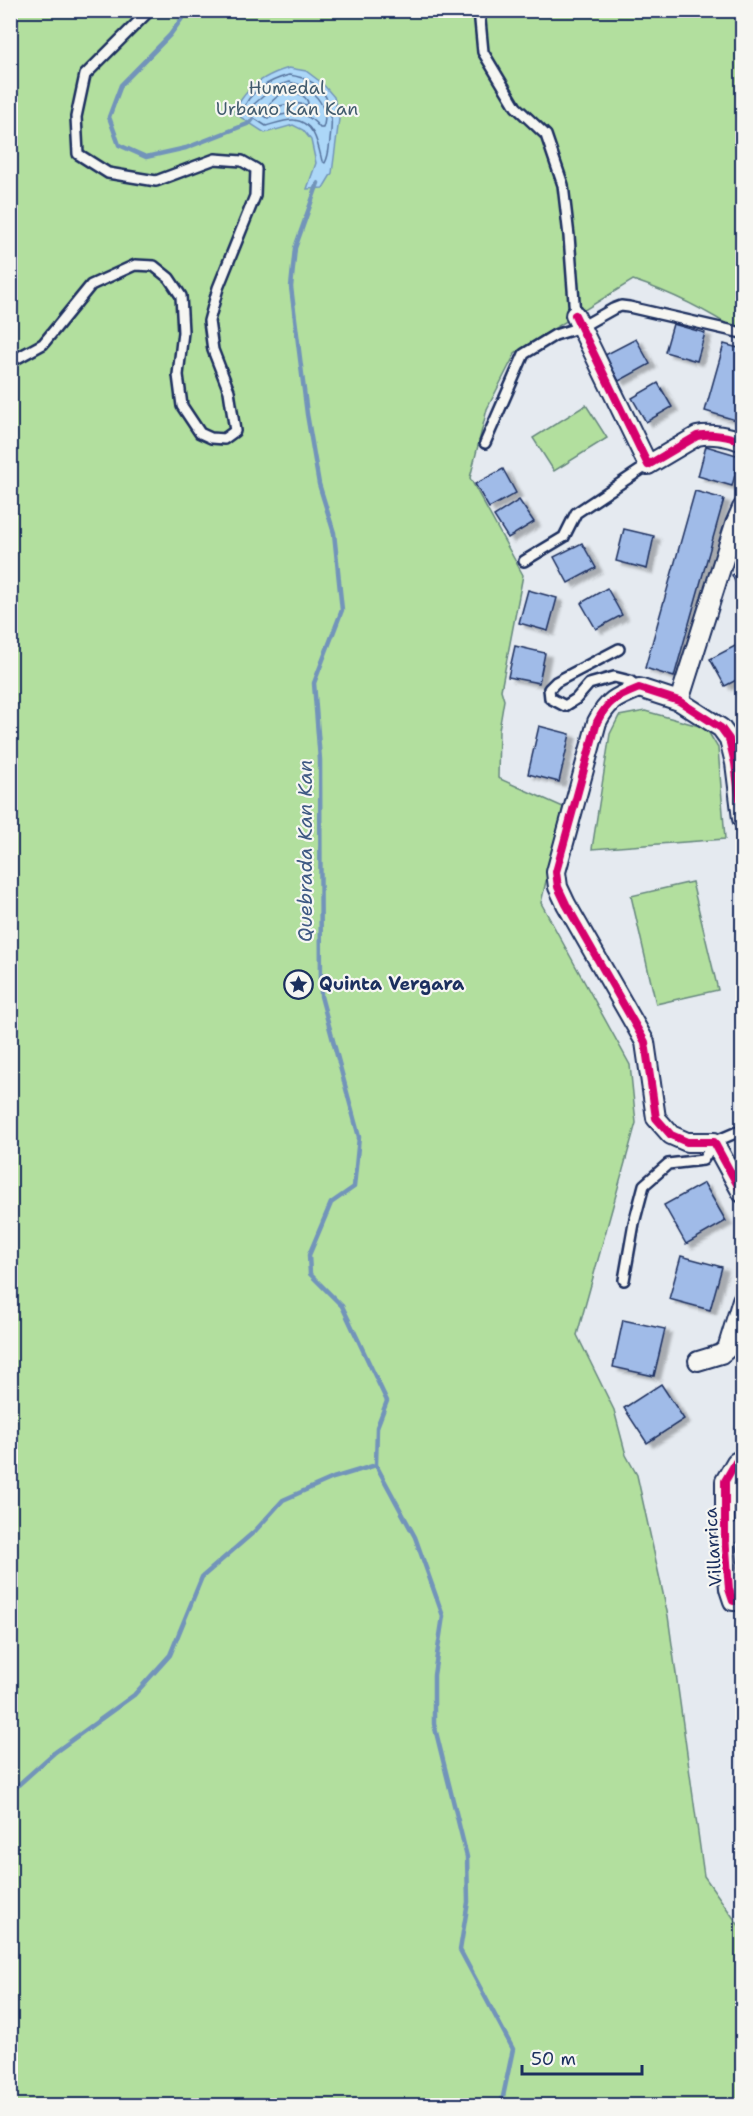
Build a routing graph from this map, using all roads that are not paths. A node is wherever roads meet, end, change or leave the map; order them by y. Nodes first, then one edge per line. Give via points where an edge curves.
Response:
1 (150, 10) edge
2 (479, 10) edge
3 (578, 321) junction
4 (742, 333) edge
5 (10, 363) edge
6 (742, 442) edge
7 (485, 443) dead end
8 (648, 465) junction
9 (742, 508) edge
10 (524, 561) dead end
11 (619, 649) dead end
12 (639, 688) junction
13 (679, 701) junction
14 (742, 819) edge
15 (742, 1130) edge
16 (714, 1142) junction
17 (742, 1194) edge
18 (624, 1281) dead end
19 (742, 1300) edge
20 (737, 1336) edge
21 (698, 1361) dead end
22 (742, 1458) edge
23 (734, 1533) edge
24 (742, 1601) edge

1 - 5 lane via 85,75 76,117 78,154 108,173 156,181 215,159 242,161 256,169 255,196 209,321 213,350 229,391 235,431 224,439 200,433 182,406 178,375 183,332 181,296 169,278 154,266 135,265 91,285 43,344
2 - 3 lane via 483,52 516,107 546,135 563,185
3 - 4 lane via 621,306
3 - 7 lane via 524,354
3 - 8 street
6 - 8 street via 698,436
8 - 10 lane via 576,513 564,537
9 - 13 street
11 - 12 lane via 556,682 549,689 550,698 564,706 589,684 614,677
12 - 13 street
12 - 16 street via 613,699 597,722 556,872 558,887 645,1042 656,1118 671,1135 687,1142
13 - 14 street via 721,728 729,739
15 - 16 lane
16 - 17 street
16 - 18 lane via 703,1160 668,1164 644,1185
19 - 20 street
20 - 21 street via 721,1354
22 - 23 street, Villarrica via 725,1481
23 - 24 street, Villarrica via 729,1589 733,1601

